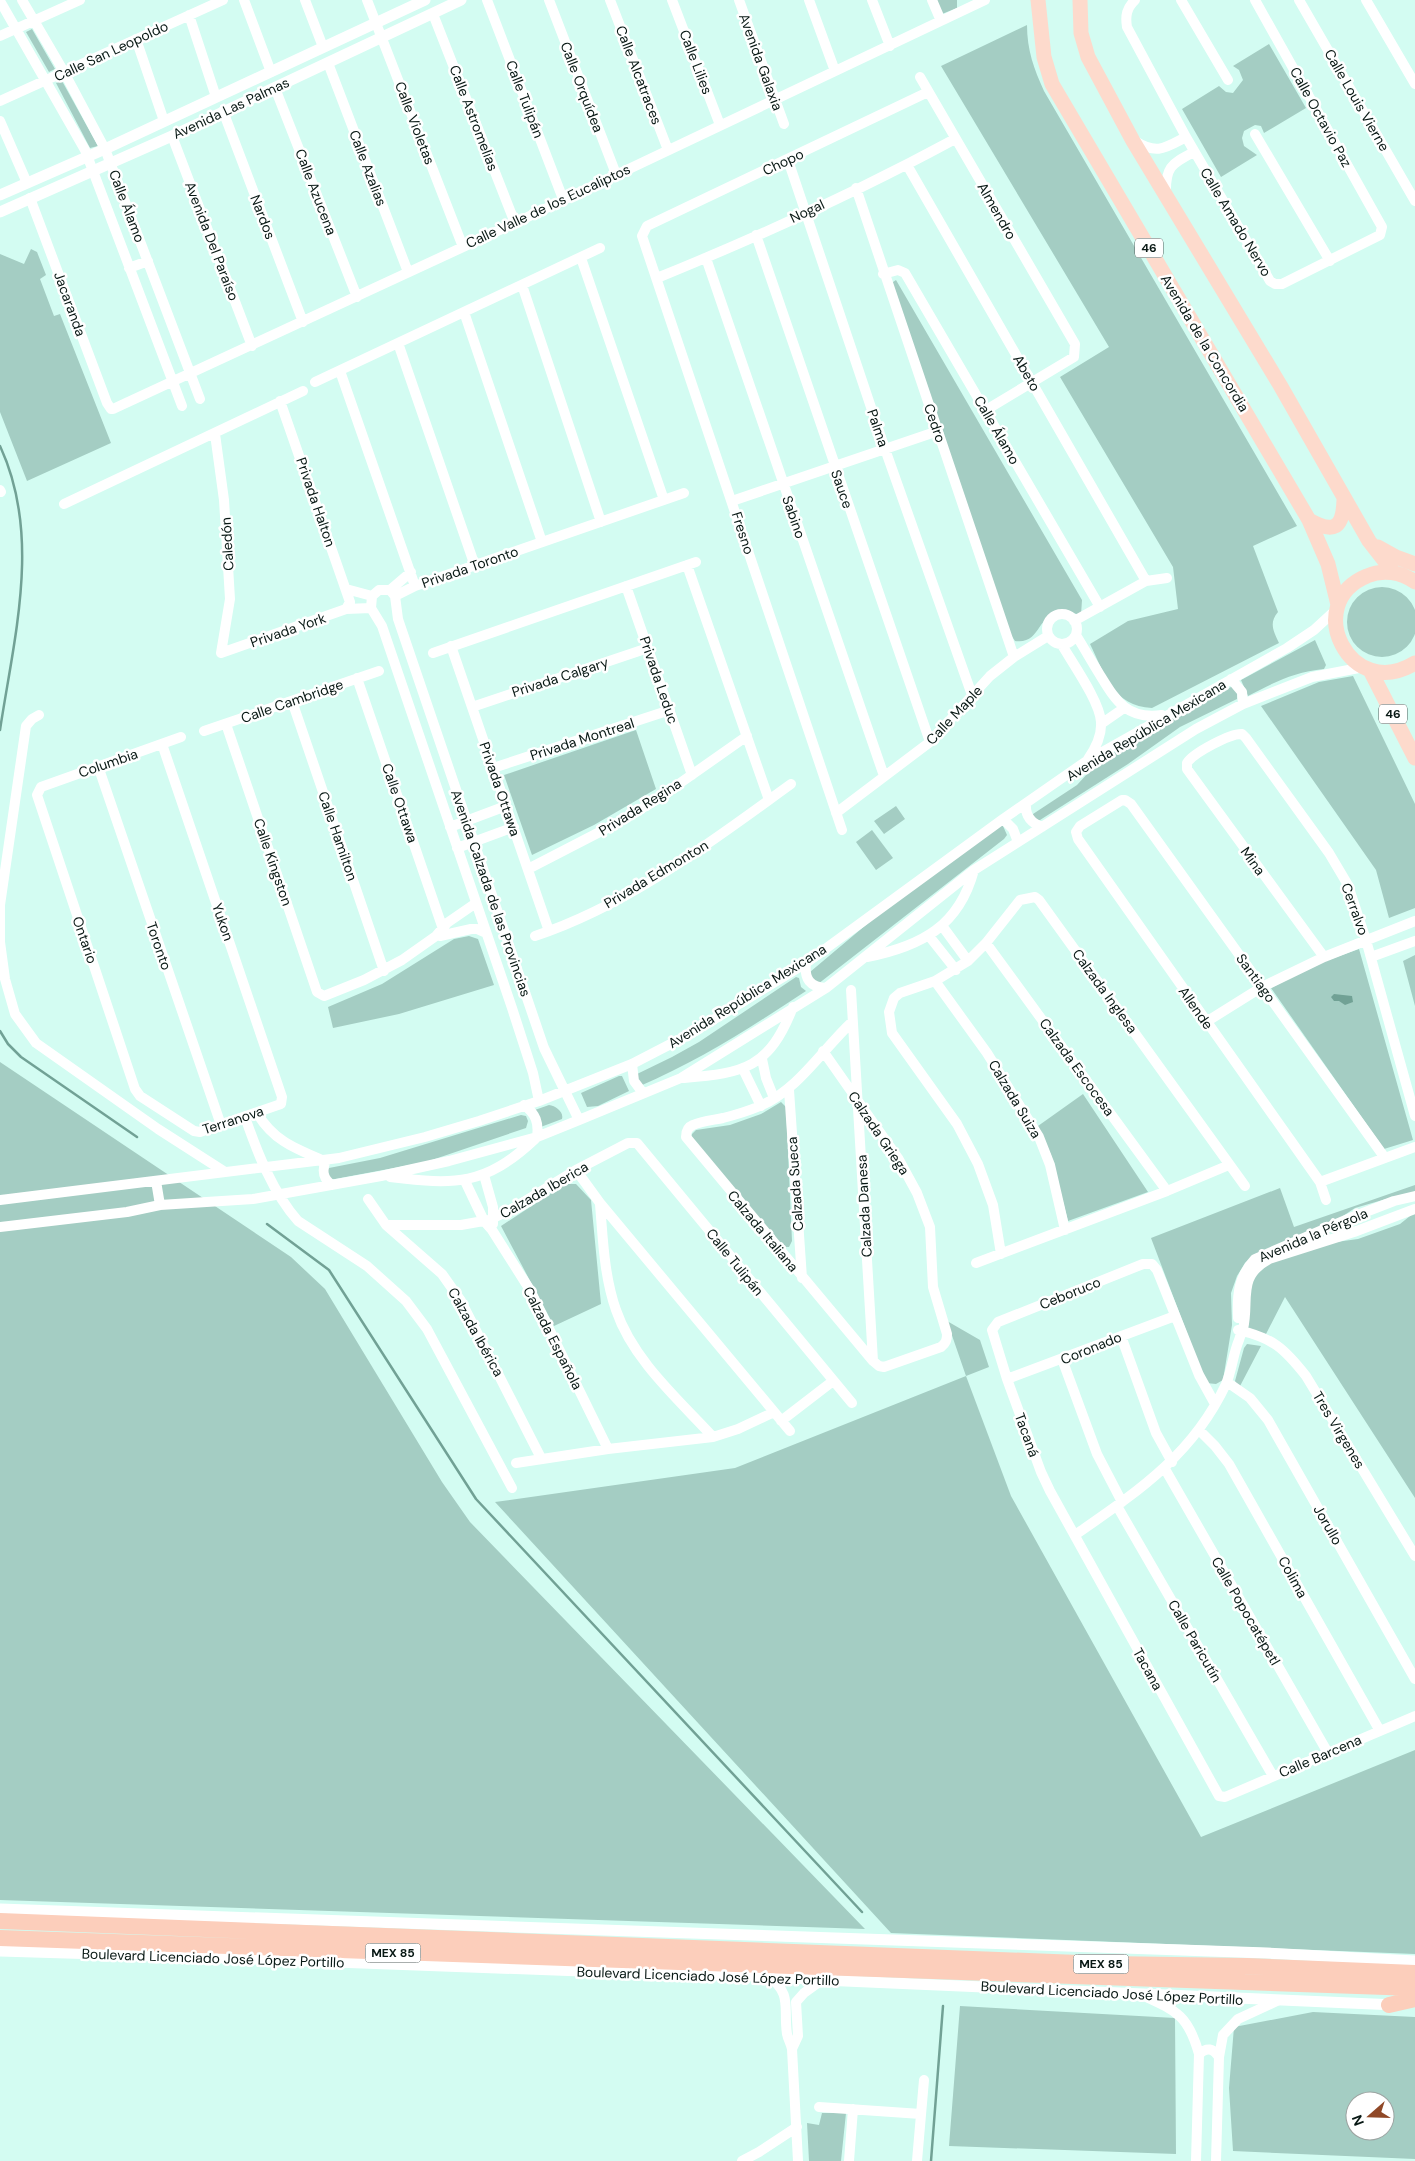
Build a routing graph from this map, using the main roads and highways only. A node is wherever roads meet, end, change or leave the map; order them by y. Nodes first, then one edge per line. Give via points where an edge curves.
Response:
1 (1038, 0) edge
2 (1080, 0) edge
3 (1344, 500) junction
4 (1309, 520) junction
5 (1369, 541) junction
6 (1415, 564) edge
7 (1394, 573) junction
8 (1415, 582) edge
9 (1338, 607) junction
10 (1415, 663) edge
11 (1367, 669) junction
12 (1415, 758) edge
13 (229, 1918) road end
14 (0, 1921) edge
15 (255, 1930) junction
16 (0, 1938) edge
17 (191, 1946) junction
18 (166, 1956) road end
19 (639, 1961) junction
20 (608, 1972) road end
21 (1415, 1973) edge
22 (1415, 1988) edge
23 (1415, 1999) edge
24 (1389, 2005) road end

1 - 4 main road, Avenida de la Concordia / 46 via 1044,57 1052,84
2 - 3 main road via 1081,33 1088,57 1166,198 1280,385
3 - 4 main road via 1339,524 1325,527
3 - 5 main road
4 - 9 main road, Avenida de la Concordia / 46 via 1328,564
5 - 6 main road
5 - 7 main road
7 - 8 main road
7 - 9 main road via 1383,572 1361,578 1351,585
9 - 11 main road, 46 via 1336,629 1340,642 1347,654
10 - 11 main road via 1395,672
11 - 12 main road, 46
13 - 15 highway
14 - 15 highway, Boulevard Licenciado José López Portillo / MEX 85
15 - 21 highway, Boulevard Licenciado José López Portillo / MEX 85 via 681,1940 1104,1964
16 - 17 highway, Boulevard Licenciado José López Portillo / MEX 85
17 - 18 highway
17 - 19 highway, Boulevard Licenciado José López Portillo / MEX 85
19 - 20 highway
19 - 22 highway, Boulevard Licenciado José López Portillo / MEX 85
23 - 24 highway

